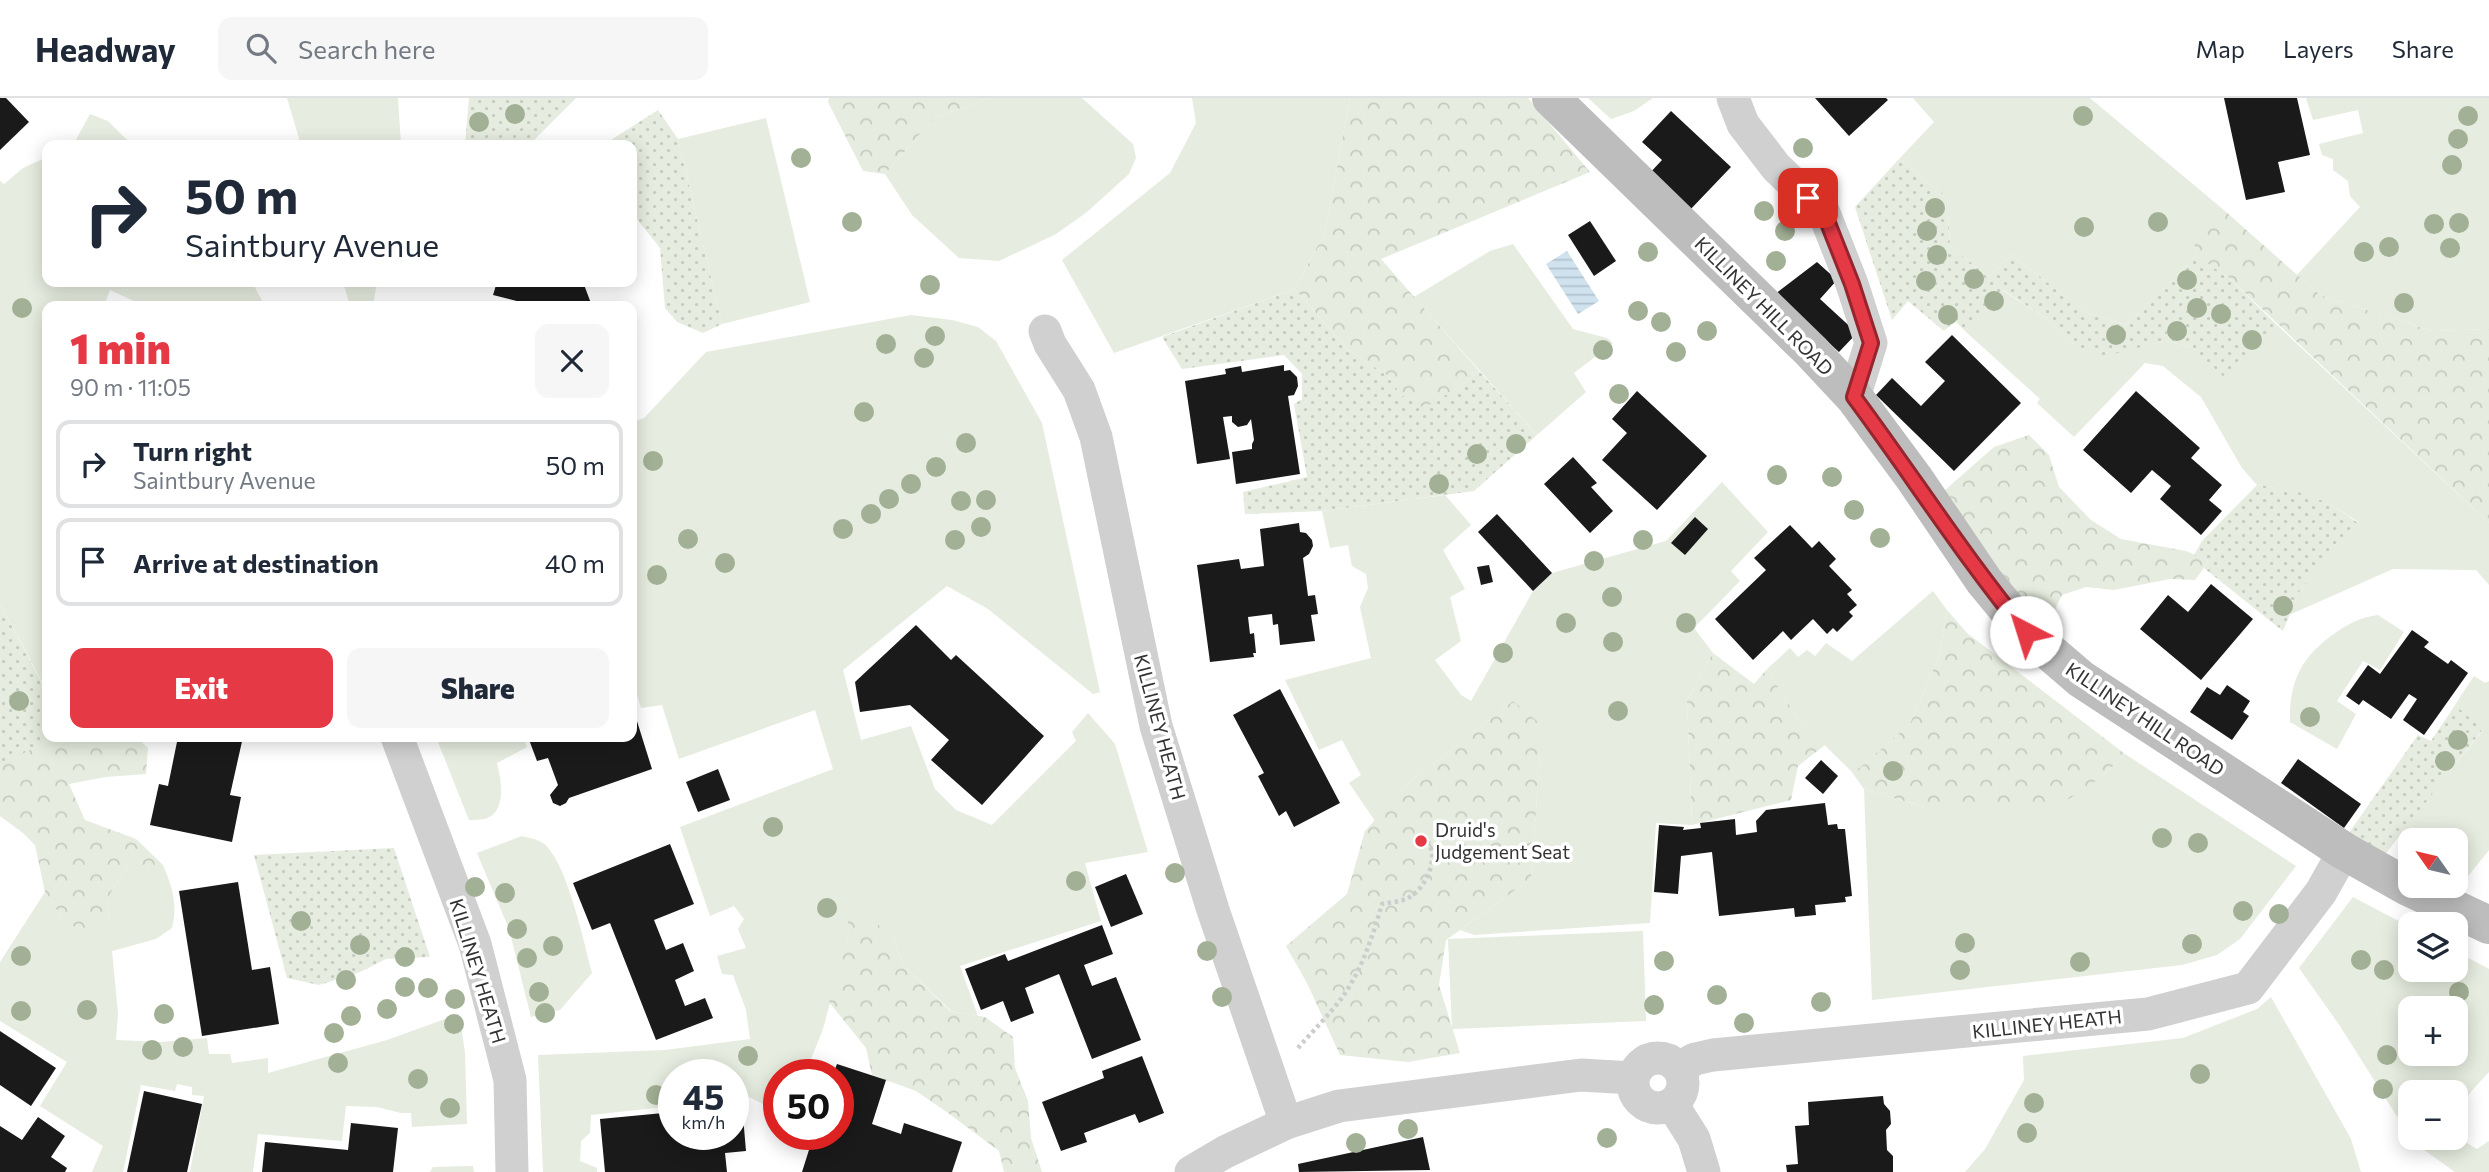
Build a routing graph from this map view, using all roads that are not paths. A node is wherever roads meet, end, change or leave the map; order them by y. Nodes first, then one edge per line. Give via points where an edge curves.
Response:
1 (1552, 98) edge
2 (1733, 98) edge
3 (1045, 331) dead end
4 (1854, 397) junction
5 (399, 742) edge
6 (2344, 851) junction
7 (2489, 925) edge
8 (1679, 1068) junction
9 (1633, 1078) junction
10 (1672, 1104) junction
11 (1286, 1123) junction
12 (512, 1172) edge
13 (1191, 1172) edge
14 (1704, 1172) edge

1 - 4 main road, KILLINEY HILL ROAD
2 - 4 street via 1743,124 1776,167 1824,213 1871,343
3 - 11 street, KILLINEY HEATH via 1079,390 1096,437 1156,726
4 - 6 main road, KILLINEY HILL ROAD via 1984,581 2026,632 2081,679
5 - 12 street, KILLINEY HEATH via 475,944 510,1080
6 - 7 main road, KILLINEY HILL ROAD
6 - 8 street, KILLINEY HEATH via 2321,892 2248,988 2148,1014 1713,1055
8 - 9 street via 1671,1061 1652,1058
8 - 10 street via 1682,1091
9 - 10 street via 1633,1088 1644,1104 1663,1108
9 - 11 street via 1581,1075 1339,1106
10 - 14 street via 1694,1139
11 - 13 street

